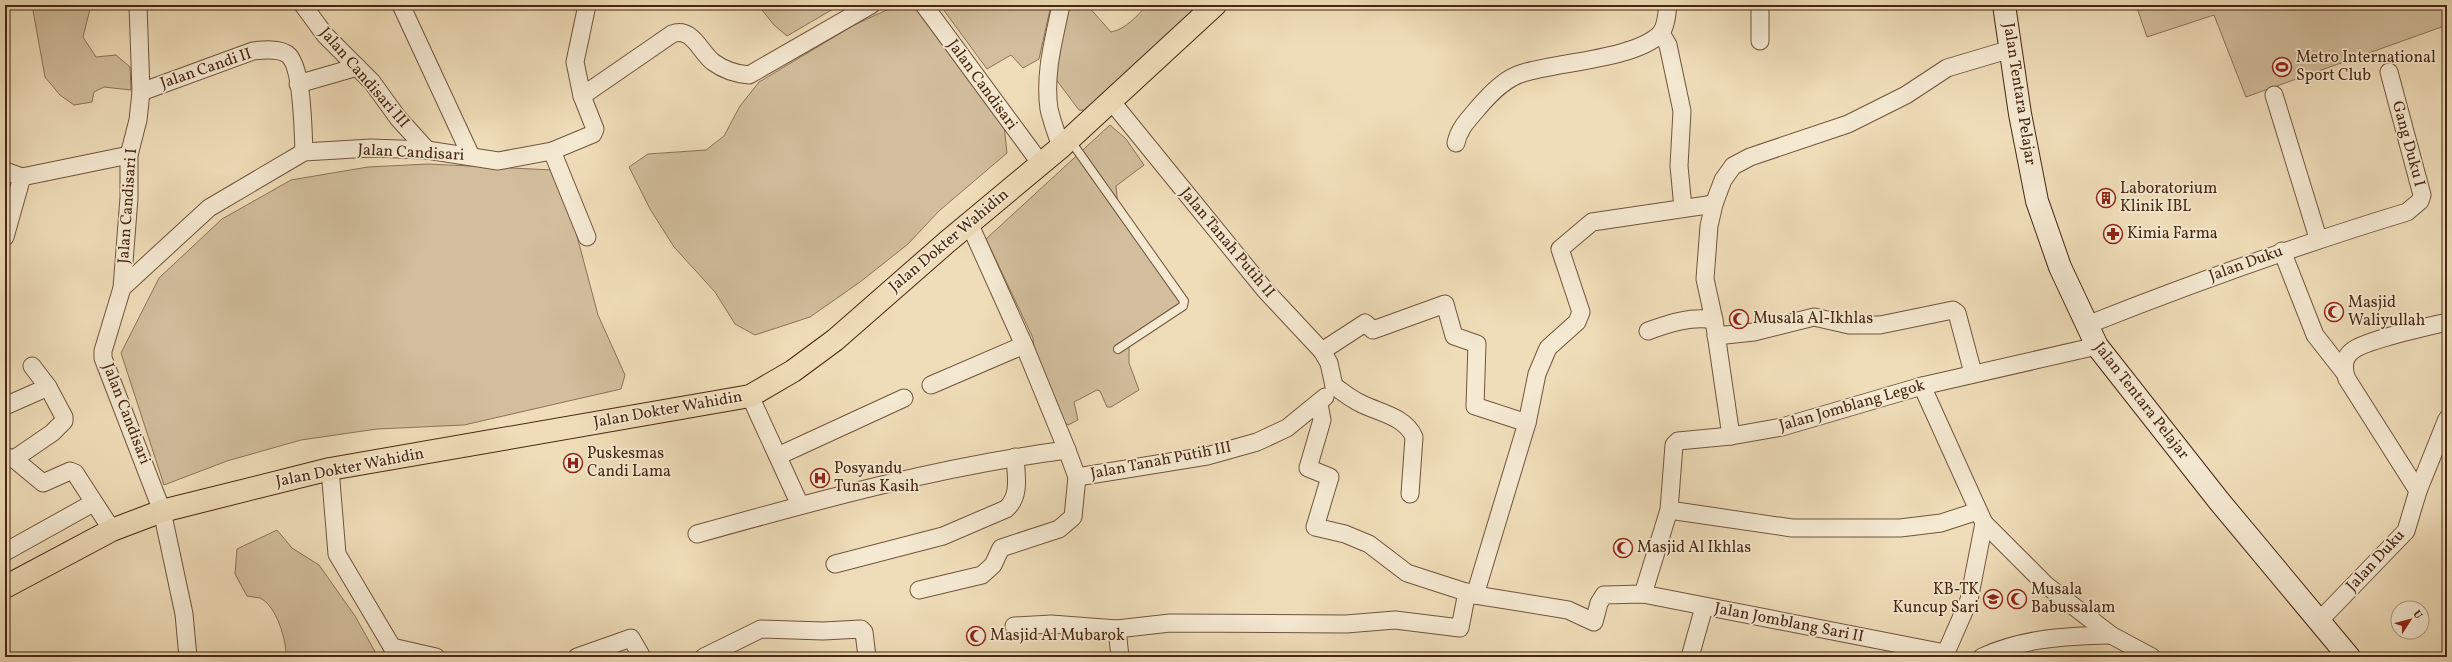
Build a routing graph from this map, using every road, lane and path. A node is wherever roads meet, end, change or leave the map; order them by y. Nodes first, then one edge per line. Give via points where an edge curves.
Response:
1 (138, 5) edge
2 (302, 5) edge
3 (401, 5) edge
4 (587, 5) edge
5 (871, 5) edge
6 (924, 5) edge
7 (1060, 5) edge
8 (1215, 5) edge
9 (1668, 5) edge
10 (1760, 5) edge
11 (2004, 5) edge
12 (1661, 33) junction
13 (1760, 41) dead end
14 (2011, 49) junction
15 (356, 67) junction
16 (2389, 72) dead end
17 (298, 84) junction
18 (141, 92) junction
19 (2274, 95) dead end
20 (582, 96) junction
21 (1112, 102) junction
22 (1065, 143) junction
23 (1456, 143) dead end
24 (427, 150) junction
25 (552, 151) junction
26 (304, 152) junction
27 (129, 155) junction
28 (471, 156) junction
29 (1041, 164) junction
30 (5, 171) edge
31 (22, 177) junction
32 (1714, 204) junction
33 (1683, 208) junction
34 (2407, 212) joint
35 (970, 223) junction
36 (5, 237) edge
37 (587, 238) dead end
38 (2318, 238) junction
39 (2282, 251) junction
40 (122, 288) junction
41 (2447, 322) edge
42 (2087, 325) junction
43 (1715, 328) junction
44 (1648, 331) dead end
45 (1024, 345) junction
46 (2097, 346) junction
47 (1118, 349) dead end
48 (1322, 351) junction
49 (32, 366) dead end
50 (2344, 372) junction
51 (1972, 374) junction
52 (931, 385) dead end
53 (1334, 386) junction
54 (1922, 386) junction
55 (48, 387) junction
56 (750, 396) junction
57 (904, 398) dead end
58 (1319, 404) junction
59 (5, 406) edge
60 (2447, 419) edge
61 (1527, 423) junction
62 (1731, 436) junction
63 (1067, 450) junction
64 (778, 456) junction
65 (1015, 457) junction
66 (10, 458) edge
67 (330, 469) junction
68 (1077, 477) junction
69 (2418, 491) junction
70 (1410, 494) dead end
71 (93, 503) junction
72 (800, 505) junction
73 (1669, 510) junction
74 (162, 511) junction
75 (1981, 517) junction
76 (112, 530) junction
77 (697, 534) dead end
78 (5, 552) edge
79 (835, 564) dead end
80 (5, 587) edge
81 (919, 590) dead end
82 (1471, 594) junction
83 (1643, 594) junction
84 (1704, 607) junction
85 (2319, 621) junction
86 (1014, 626) dead end
87 (1118, 629) junction
88 (2111, 635) junction
89 (395, 652) edge
90 (1944, 655) edge
91 (867, 656) edge
92 (188, 657) edge
93 (436, 657) edge
94 (576, 657) edge
95 (642, 657) edge
96 (704, 657) edge
97 (1120, 657) edge
98 (1690, 657) edge
99 (1982, 657) edge
100 (2152, 657) edge
101 (2349, 657) edge

1 - 18 street, Jalan Candisari I
2 - 15 street, Jalan Candisari III via 325,35
3 - 28 street
4 - 20 street, Jalan Candisari via 575,62
5 - 20 street via 749,75 720,67 687,33 678,32
6 - 29 street, Jalan Candisari
7 - 22 street via 1048,68 1048,90 1050,110
8 - 21 highway, Jalan Dokter Wahidin
9 - 12 street
10 - 13 street
11 - 14 main road, Jalan Tentara Pelajar
12 - 23 street via 1631,49 1516,76 1485,100 1461,128
12 - 33 street via 1668,45 1682,112 1679,166
14 - 32 street via 1947,68 1906,95 1848,124 1740,160 1723,180
14 - 42 main road, Jalan Tentara Pelajar via 2037,201 2060,267
15 - 17 street
15 - 24 street, Jalan Candisari III via 372,82 398,118
16 - 34 street, Gang Duku I via 2422,195 2420,201
17 - 18 street, Jalan Candi II via 294,63 287,54 267,50 244,54
17 - 26 street, Jalan Candi II
18 - 27 street, Jalan Candisari I via 138,120
19 - 38 street
20 - 25 street, Jalan Candisari via 595,129 593,134
21 - 22 highway, Jalan Dokter Wahidin
21 - 48 street, Jalan Tanah Putih II via 1265,290
22 - 29 highway, Jalan Dokter Wahidin
22 - 47 lane via 1184,301 1183,306
24 - 26 street, Jalan Candisari via 371,148
24 - 28 street, Jalan Candisari
25 - 28 street, Jalan Candisari via 498,161
25 - 37 street
26 - 40 street, Jalan Candisari via 209,208
27 - 31 street
27 - 40 street, Jalan Candisari I via 129,198
29 - 35 highway, Jalan Dokter Wahidin
30 - 31 street
31 - 36 street
32 - 33 street
32 - 43 street via 1709,226 1705,279
33 - 61 street via 1588,224 1562,246 1560,251 1581,312 1577,322 1548,348 1537,374
34 - 38 street, Jalan Duku
35 - 45 street, Jalan Tanah Putih III
35 - 56 highway, Jalan Dokter Wahidin via 816,354
38 - 39 street, Jalan Duku
39 - 42 street, Jalan Duku
39 - 50 street via 2315,336
40 - 74 street, Jalan Candisari via 103,358
41 - 50 street via 2359,346 2346,357
42 - 46 main road, Jalan Tentara Pelajar
43 - 44 street via 1703,318 1674,322
43 - 51 street via 1754,332 1814,317 1849,325 1880,325 1953,310 1957,313
43 - 62 street
45 - 52 street
45 - 63 street, Jalan Tanah Putih III
46 - 51 street, Jalan Jomblang Legok
46 - 85 main road, Jalan Tentara Pelajar via 2219,501
48 - 53 street, Jalan Tanah Putih II via 1329,363
48 - 61 street via 1365,323 1372,330 1445,304 1454,336 1476,344 1475,406
49 - 55 street
50 - 69 street
51 - 54 street, Jalan Jomblang Legok
53 - 58 street, Jalan Tanah Putih III
53 - 70 street via 1359,403 1398,420 1411,429 1414,437
54 - 62 street, Jalan Jomblang Legok via 1782,427
54 - 75 street
55 - 59 street
55 - 66 street via 64,421 52,433
56 - 64 street
56 - 67 highway, Jalan Dokter Wahidin
57 - 64 street
58 - 68 street, Jalan Tanah Putih III via 1287,428 1257,442 1207,456
58 - 82 street via 1322,420 1308,468 1330,477 1315,527 1345,534 1369,544 1407,573
60 - 69 street, Jalan Duku
61 - 82 street
62 - 73 street, Jalan Jomblang Legok via 1680,440 1675,443
63 - 65 street
63 - 68 street, Jalan Tanah Putih III
64 - 72 street
65 - 72 street via 962,466
65 - 79 street via 1016,495 1013,503 1006,509 943,536
66 - 71 street via 43,483 73,472
67 - 74 highway, Jalan Dokter Wahidin
67 - 89 street via 337,554
68 - 81 street via 1073,517 1059,530 1001,548 990,568 982,575
69 - 85 street, Jalan Duku via 2406,531
71 - 76 street
71 - 78 street
72 - 77 street
73 - 75 street via 1792,528 1900,528
73 - 83 street, Jalan Jomblang Legok
74 - 76 highway, Jalan Dokter Wahidin
74 - 92 street, Jalan Candisari via 184,614
75 - 88 street via 2046,585
75 - 90 street via 1969,600
76 - 80 highway, Jalan Dokter Wahidin
82 - 83 street via 1568,610 1594,622 1599,603 1604,596
82 - 87 street via 1460,628 1395,620 1346,624 1170,623
83 - 84 street, Jalan Jomblang Sari II
84 - 90 street, Jalan Jomblang Sari II
84 - 98 street, Jalan Jomblang Sari II
85 - 101 main road, Jalan Tentara Pelajar
86 - 87 street via 1050,624
87 - 97 street
88 - 99 street via 2031,640 2003,647
88 - 100 street
89 - 93 street
91 - 96 street via 864,632 861,629 761,629
94 - 95 street via 631,638

